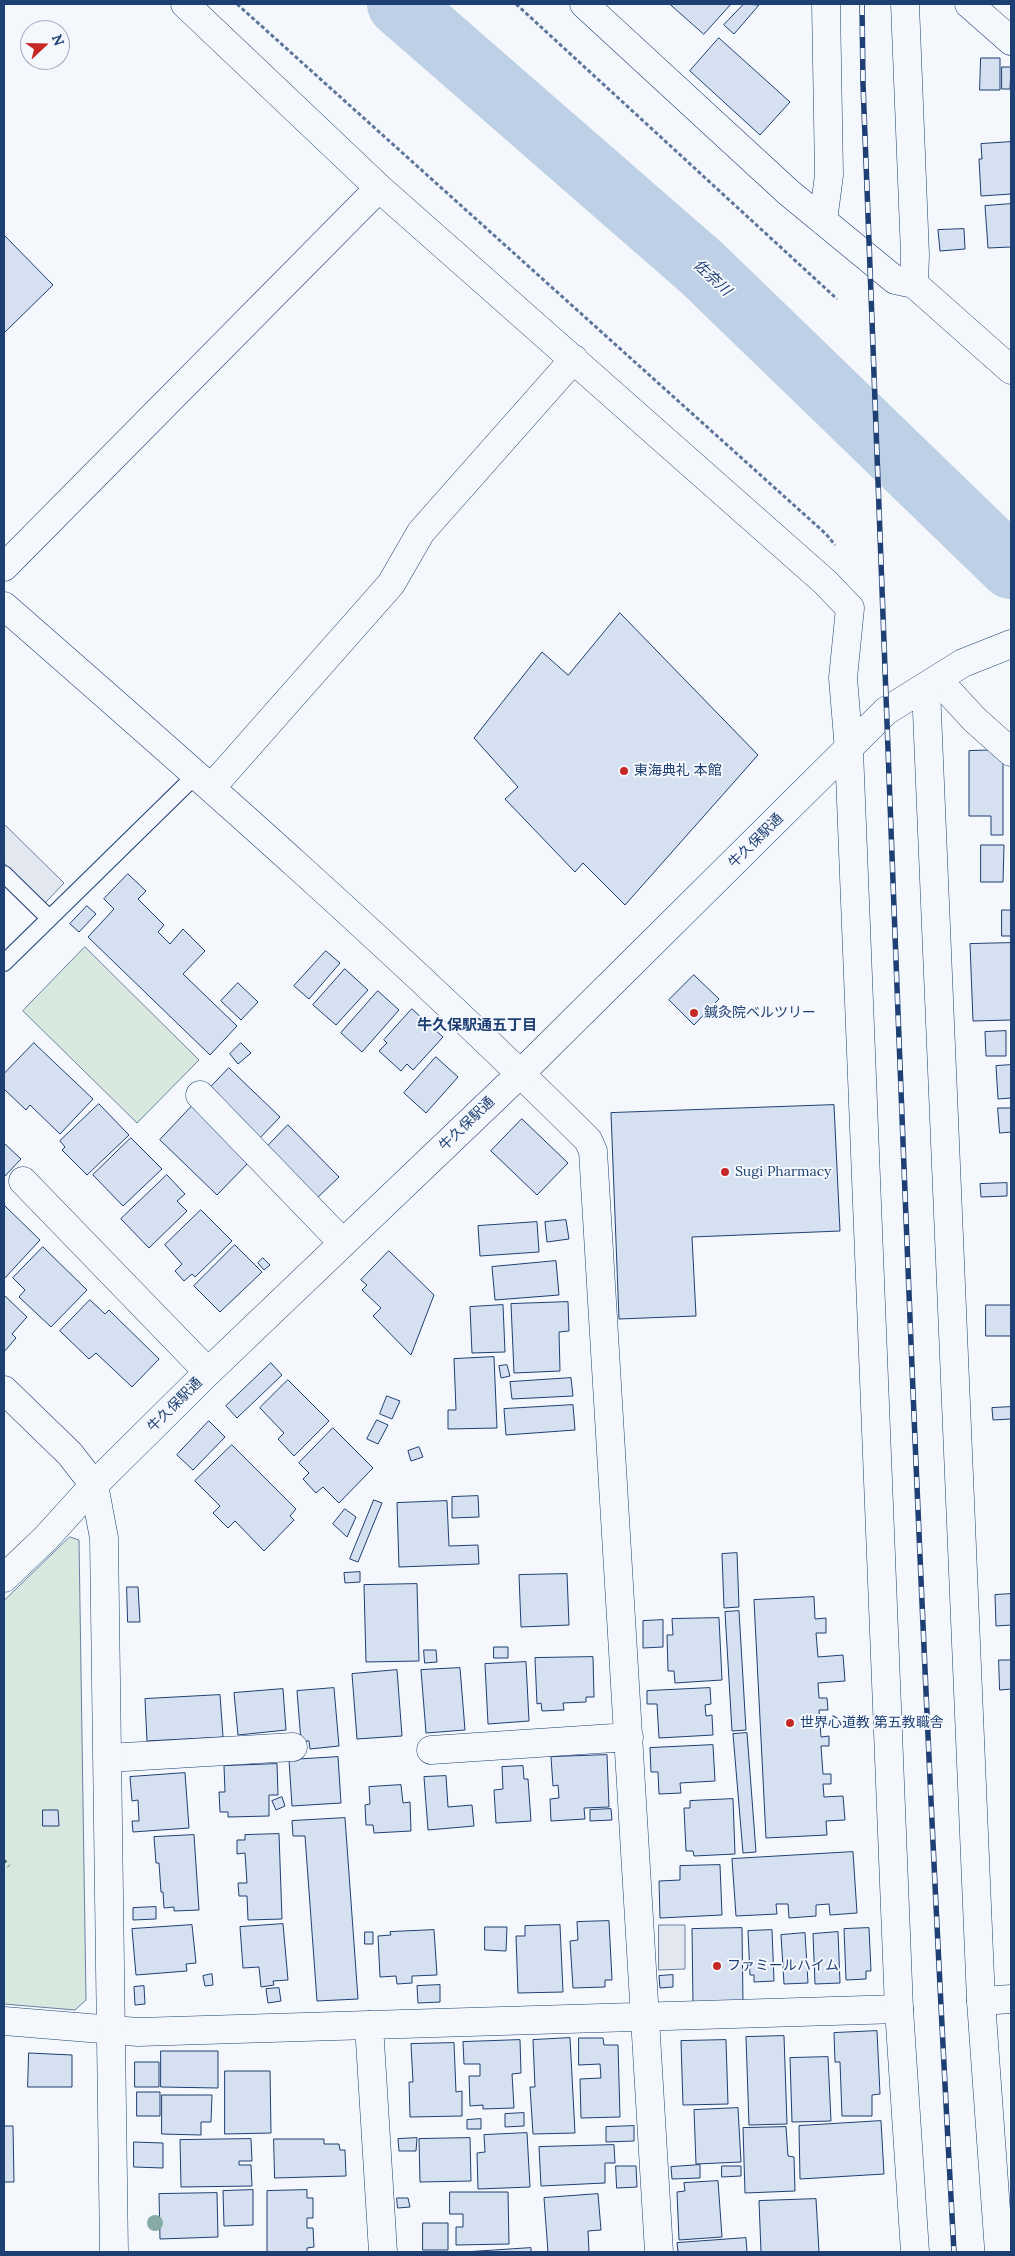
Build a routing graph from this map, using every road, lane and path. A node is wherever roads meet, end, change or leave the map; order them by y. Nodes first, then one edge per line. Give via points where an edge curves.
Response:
1 (185, 4) edge
2 (237, 4) edge
3 (516, 4) edge
4 (584, 4) edge
5 (826, 4) edge
6 (905, 4) edge
7 (969, 4) edge
8 (1011, 41) edge
9 (379, 188) junction
10 (823, 221) junction
11 (914, 284) junction
12 (837, 299) dead end
13 (574, 359) junction
14 (1011, 370) edge
15 (838, 548) dead end
16 (4, 567) edge
17 (4, 606) edge
18 (1011, 644) edge
19 (932, 684) junction
20 (849, 750) junction
21 (1011, 752) edge
22 (204, 781) junction
23 (4, 874) edge
24 (48, 918) junction
25 (4, 963) edge
26 (521, 1073) junction
27 (200, 1095) dead end
28 (23, 1181) dead end
29 (343, 1243) junction
30 (208, 1372) junction
31 (4, 1390) edge
32 (94, 1485) junction
33 (4, 1578) edge
34 (629, 1737) junction
35 (293, 1747) dead end
36 (431, 1750) dead end
37 (108, 1758) junction
38 (1011, 1999) edge
39 (981, 2001) junction
40 (899, 2009) junction
41 (644, 2016) junction
42 (4, 2021) edge
43 (369, 2025) junction
44 (112, 2032) junction
45 (114, 2252) edge
46 (383, 2252) edge
47 (659, 2252) edge
48 (915, 2252) edge
49 (999, 2252) edge

1 - 9 street
2 - 15 path
3 - 12 path
4 - 10 street
5 - 10 street via 829,175
6 - 11 street
7 - 8 street
9 - 13 street
9 - 16 street
10 - 11 street via 895,280
11 - 14 street
13 - 20 street via 825,582 850,608 843,678
13 - 22 street via 421,532 391,584
17 - 22 street
18 - 19 street, 牛久保駅通 via 963,663
19 - 20 street, 牛久保駅通 via 886,711
19 - 21 street
19 - 39 street
20 - 26 street, 牛久保駅通
20 - 40 street
22 - 24 lane
22 - 26 street
23 - 24 lane
24 - 25 lane
26 - 29 street, 牛久保駅通
26 - 34 street via 588,1140 593,1151
27 - 29 street
28 - 30 street
29 - 30 street, 牛久保駅通
30 - 32 street, 牛久保駅通
31 - 32 street via 70,1454
32 - 33 street, 牛久保駅通
32 - 37 street via 104,1538
34 - 36 street
34 - 41 street
35 - 37 street
37 - 44 street
38 - 39 street
39 - 49 street
40 - 41 street
40 - 48 street
41 - 43 street
41 - 47 street
42 - 44 street
43 - 44 street
43 - 46 street
44 - 45 street

